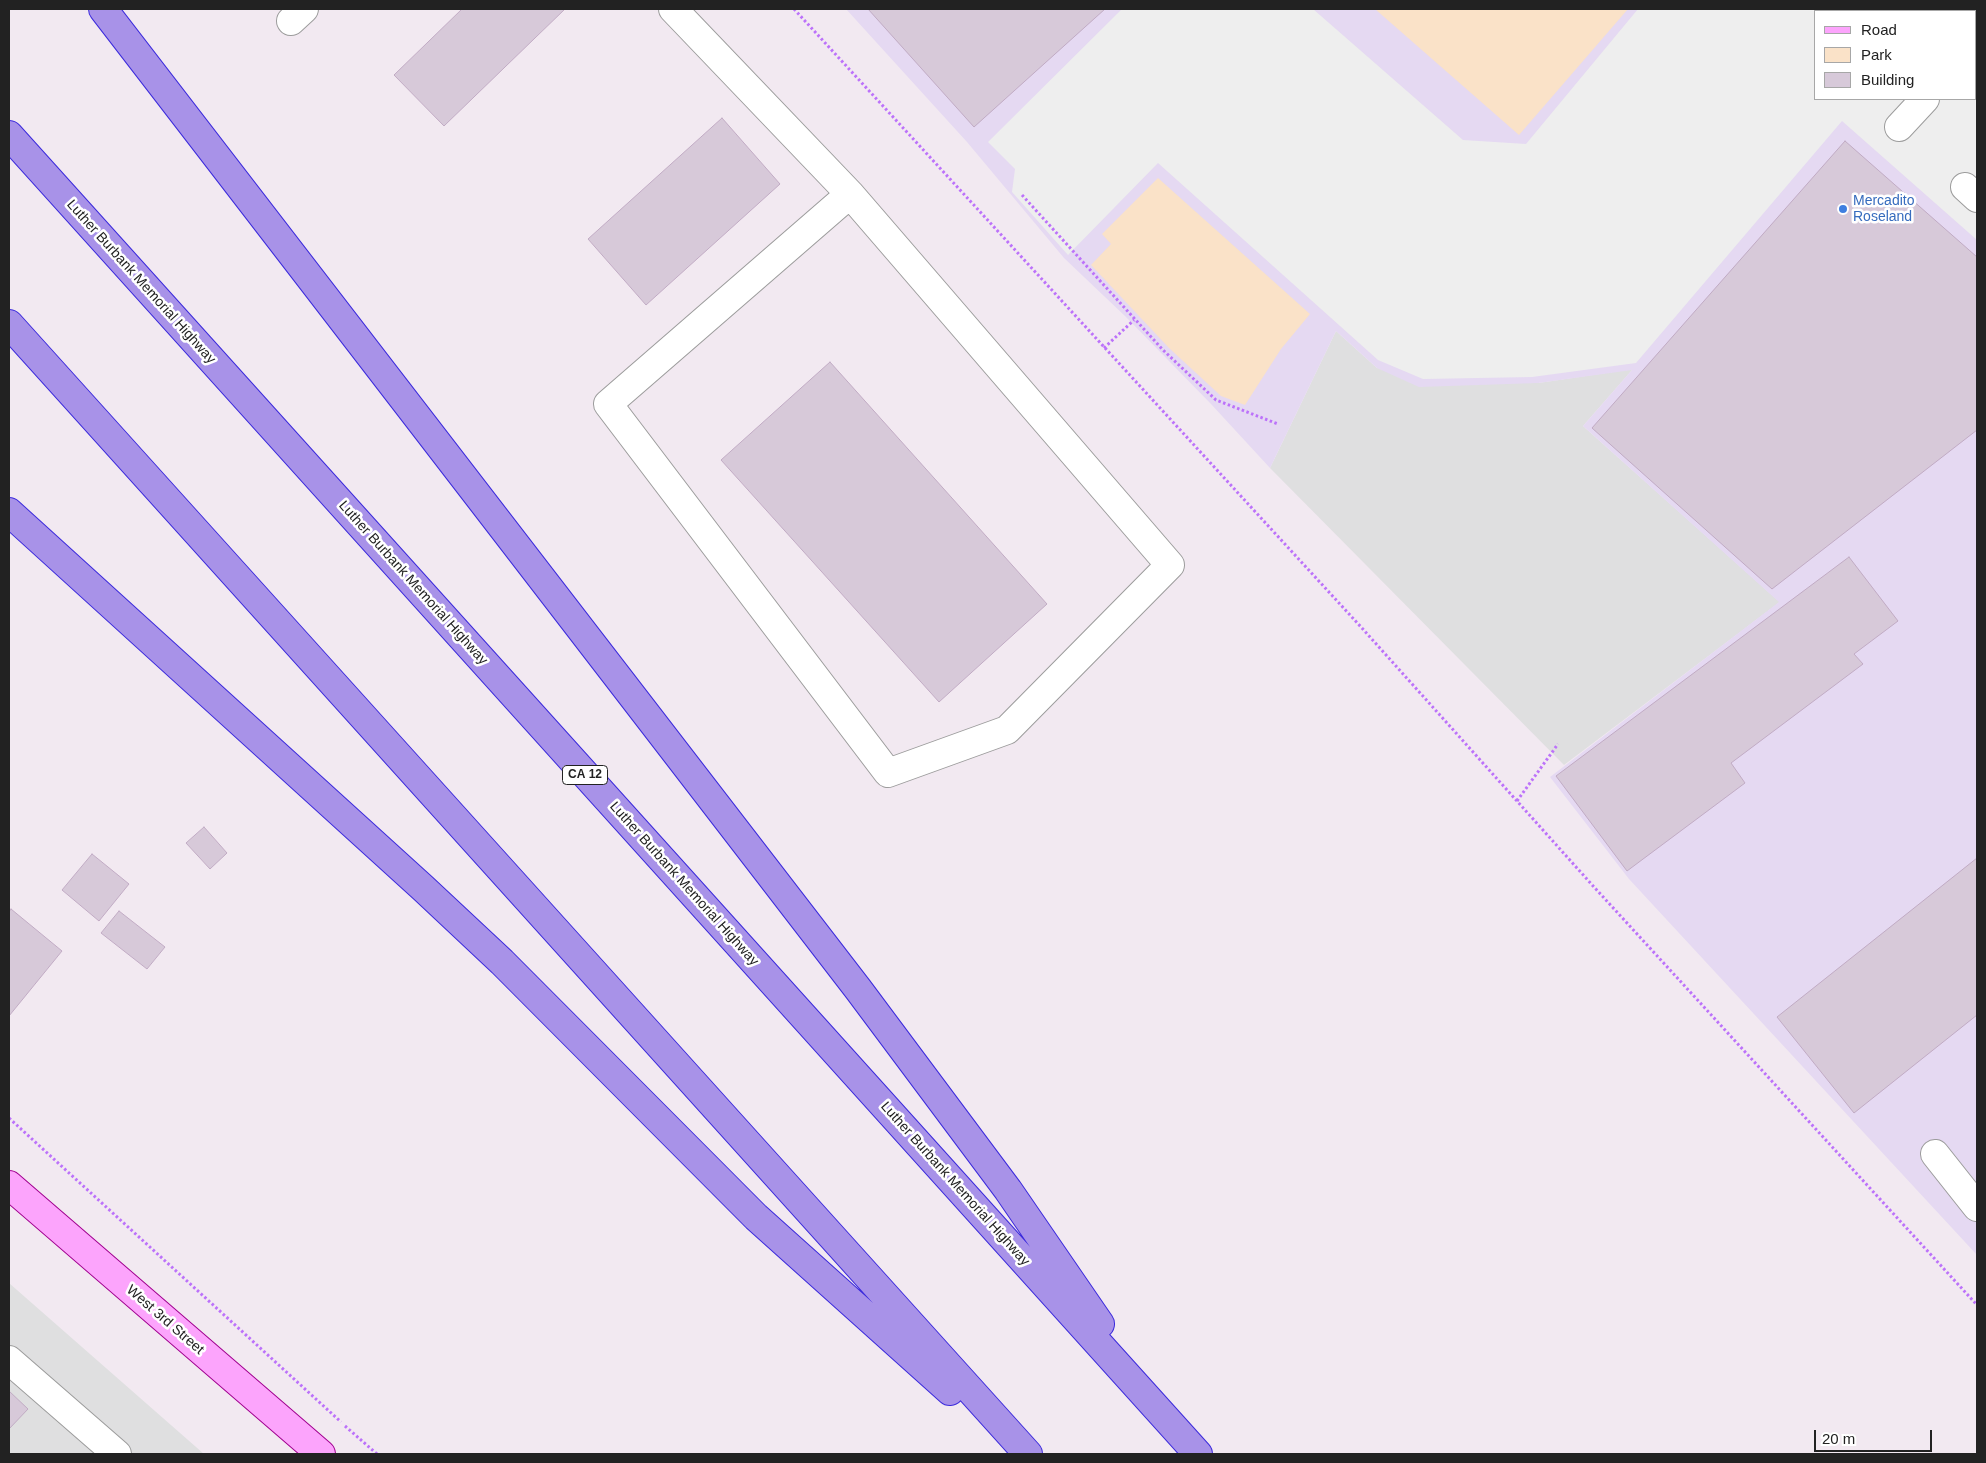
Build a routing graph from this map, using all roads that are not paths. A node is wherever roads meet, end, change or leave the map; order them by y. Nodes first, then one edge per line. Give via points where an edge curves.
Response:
1 (103, 9) edge
2 (673, 9) edge
3 (1924, 100) edge
4 (1899, 127) dead end
5 (9, 135) edge
6 (850, 194) junction
7 (9, 324) edge
8 (9, 512) edge
9 (1935, 1154) dead end
10 (9, 1185) edge
11 (1977, 1207) edge
12 (9, 1360) edge
13 (1162, 1414) junction
14 (117, 1454) edge
15 (322, 1454) edge
16 (1021, 1454) edge
17 (1028, 1454) edge
18 (1198, 1454) edge

1 - 13 highway via 864,996 1008,1190
2 - 6 lane
3 - 4 lane
5 - 13 highway, Luther Burbank Memorial Highway / CA 12
6 - 6 lane via 608,404 888,772 1007,730 1170,564
7 - 17 highway
8 - 16 highway via 502,962 756,1217
9 - 11 lane
10 - 15 main road, West 3rd Street
12 - 14 lane
13 - 18 highway, Luther Burbank Memorial Highway / CA 12

